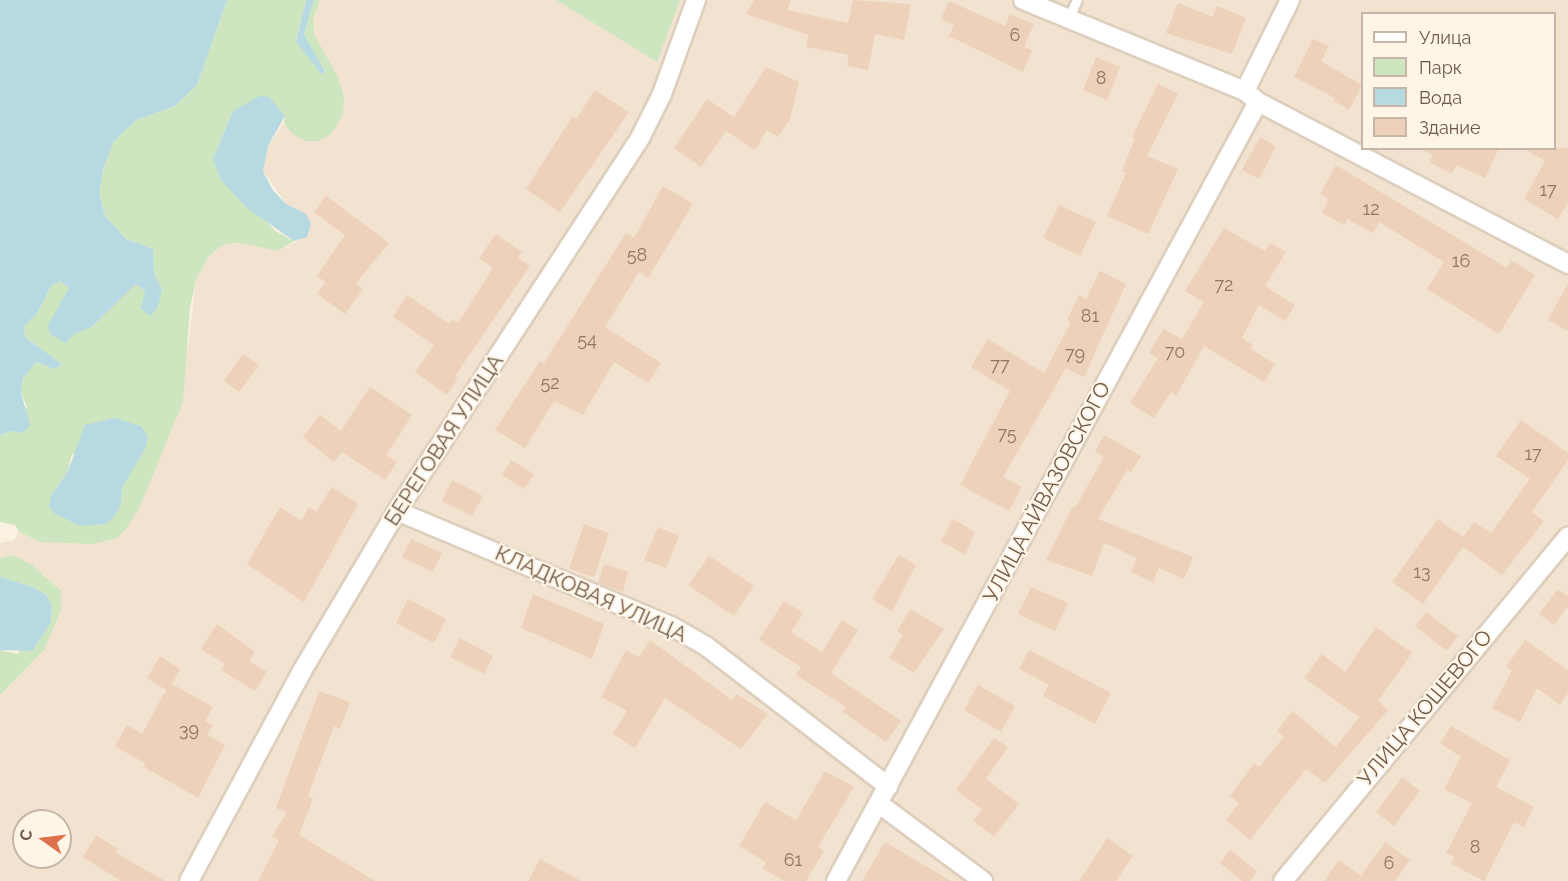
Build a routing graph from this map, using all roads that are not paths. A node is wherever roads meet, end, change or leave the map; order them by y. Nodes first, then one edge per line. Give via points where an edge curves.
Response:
1 (696, 0) edge
2 (1023, 0) edge
3 (1077, 0) edge
4 (1290, 0) edge
5 (1068, 19) junction
6 (1251, 97) junction
7 (1568, 264) edge
8 (397, 511) junction
9 (1568, 536) edge
10 (888, 786) junction
11 (878, 803) junction
12 (189, 881) edge
13 (836, 881) edge
14 (983, 881) edge
15 (1283, 881) edge

1 - 8 street, БЕРЕГОВАЯ УЛИЦА via 662,94 640,138
2 - 5 street
3 - 5 lane
4 - 6 street, УЛИЦА АЙВАЗОВСКОГО
5 - 6 street
6 - 7 street
6 - 10 street, УЛИЦА АЙВАЗОВСКОГО
8 - 10 street, КЛАДКОВАЯ УЛИЦА via 671,626 705,646
8 - 12 street, БЕРЕГОВАЯ УЛИЦА via 302,671
9 - 15 street, УЛИЦА КОШЕВОГО
10 - 11 street, УЛИЦА АЙВАЗОВСКОГО
11 - 13 street, УЛИЦА АЙВАЗОВСКОГО
11 - 14 street

